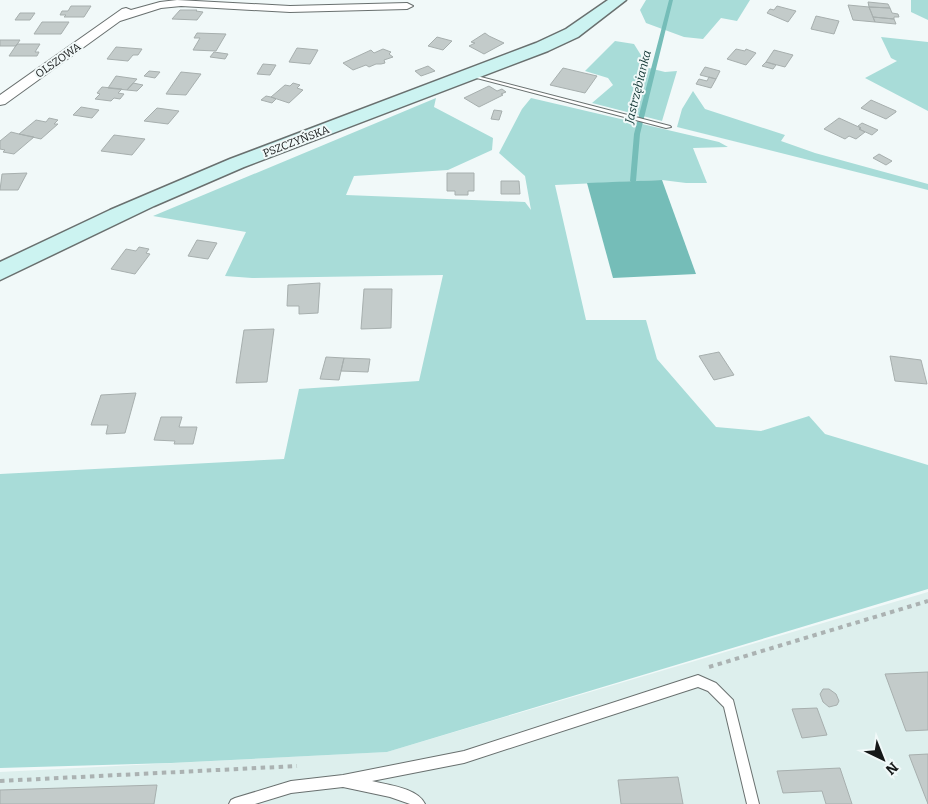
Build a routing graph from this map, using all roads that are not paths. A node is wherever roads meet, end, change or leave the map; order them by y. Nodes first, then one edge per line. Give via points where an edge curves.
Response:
1 (141, 0) edge
2 (614, 1) edge
3 (407, 6) dead end
4 (117, 18) junction
5 (471, 75) junction
6 (0, 101) edge
7 (668, 127) dead end
8 (0, 272) edge
9 (343, 781) junction
10 (234, 804) edge
11 (419, 804) edge
12 (753, 804) edge

1 - 4 street, OLSZOWA
2 - 5 main road, PSZCZYŃSKA via 572,33
3 - 4 street, OLSZOWA via 290,10 181,3 160,5
4 - 6 street, OLSZOWA
5 - 7 lane
5 - 8 main road, PSZCZYŃSKA via 238,163 150,200
9 - 10 lane via 292,787
9 - 11 lane via 398,793 413,798
9 - 12 lane via 464,758 698,681 712,688 729,704

